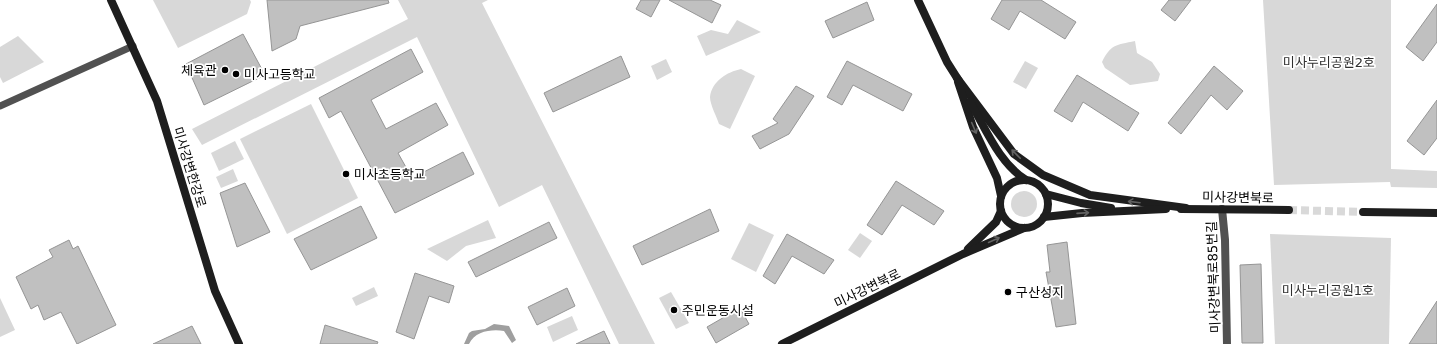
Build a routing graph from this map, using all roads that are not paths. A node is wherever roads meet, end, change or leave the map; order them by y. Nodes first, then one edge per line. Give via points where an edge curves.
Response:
1 (111, 0) edge
2 (918, 0) edge
3 (133, 46) junction
4 (956, 78) junction
5 (0, 106) edge
6 (1026, 180) junction
7 (1046, 194) junction
8 (1001, 196) junction
9 (1186, 208) junction
10 (1222, 209) junction
11 (1288, 210) tunnel mouth
12 (1001, 211) junction
13 (1136, 211) junction
14 (1363, 212) tunnel mouth
15 (1437, 213) edge
16 (1044, 217) junction
17 (1024, 228) junction
18 (963, 254) junction
19 (239, 344) edge
20 (782, 344) edge
21 (1227, 344) edge

1 - 3 main road, 미사강변한강로
2 - 4 main road
3 - 5 lane
3 - 19 main road, 미사강변한강로 via 157,101 215,291
4 - 6 main road via 999,153 1012,169
4 -> 8 main road via 973,128 997,178
9 -> 4 main road via 1090,195 1043,175 1014,154
6 - 7 main road via 1041,187
6 - 8 main road via 1011,184
7 - 13 main road via 1081,203
7 - 16 main road via 1048,206
8 - 12 main road
9 - 10 main road, 미사강변북로
9 - 13 main road
10 - 11 main road, 미사강변북로
10 - 21 street, 미사강변북로85번길
12 - 17 main road via 1010,223
12 - 18 main road via 992,225
16 -> 13 main road
14 - 15 main road
16 - 17 main road via 1038,223
18 -> 17 main road, 미사강변북로
18 - 20 main road, 미사강변북로

